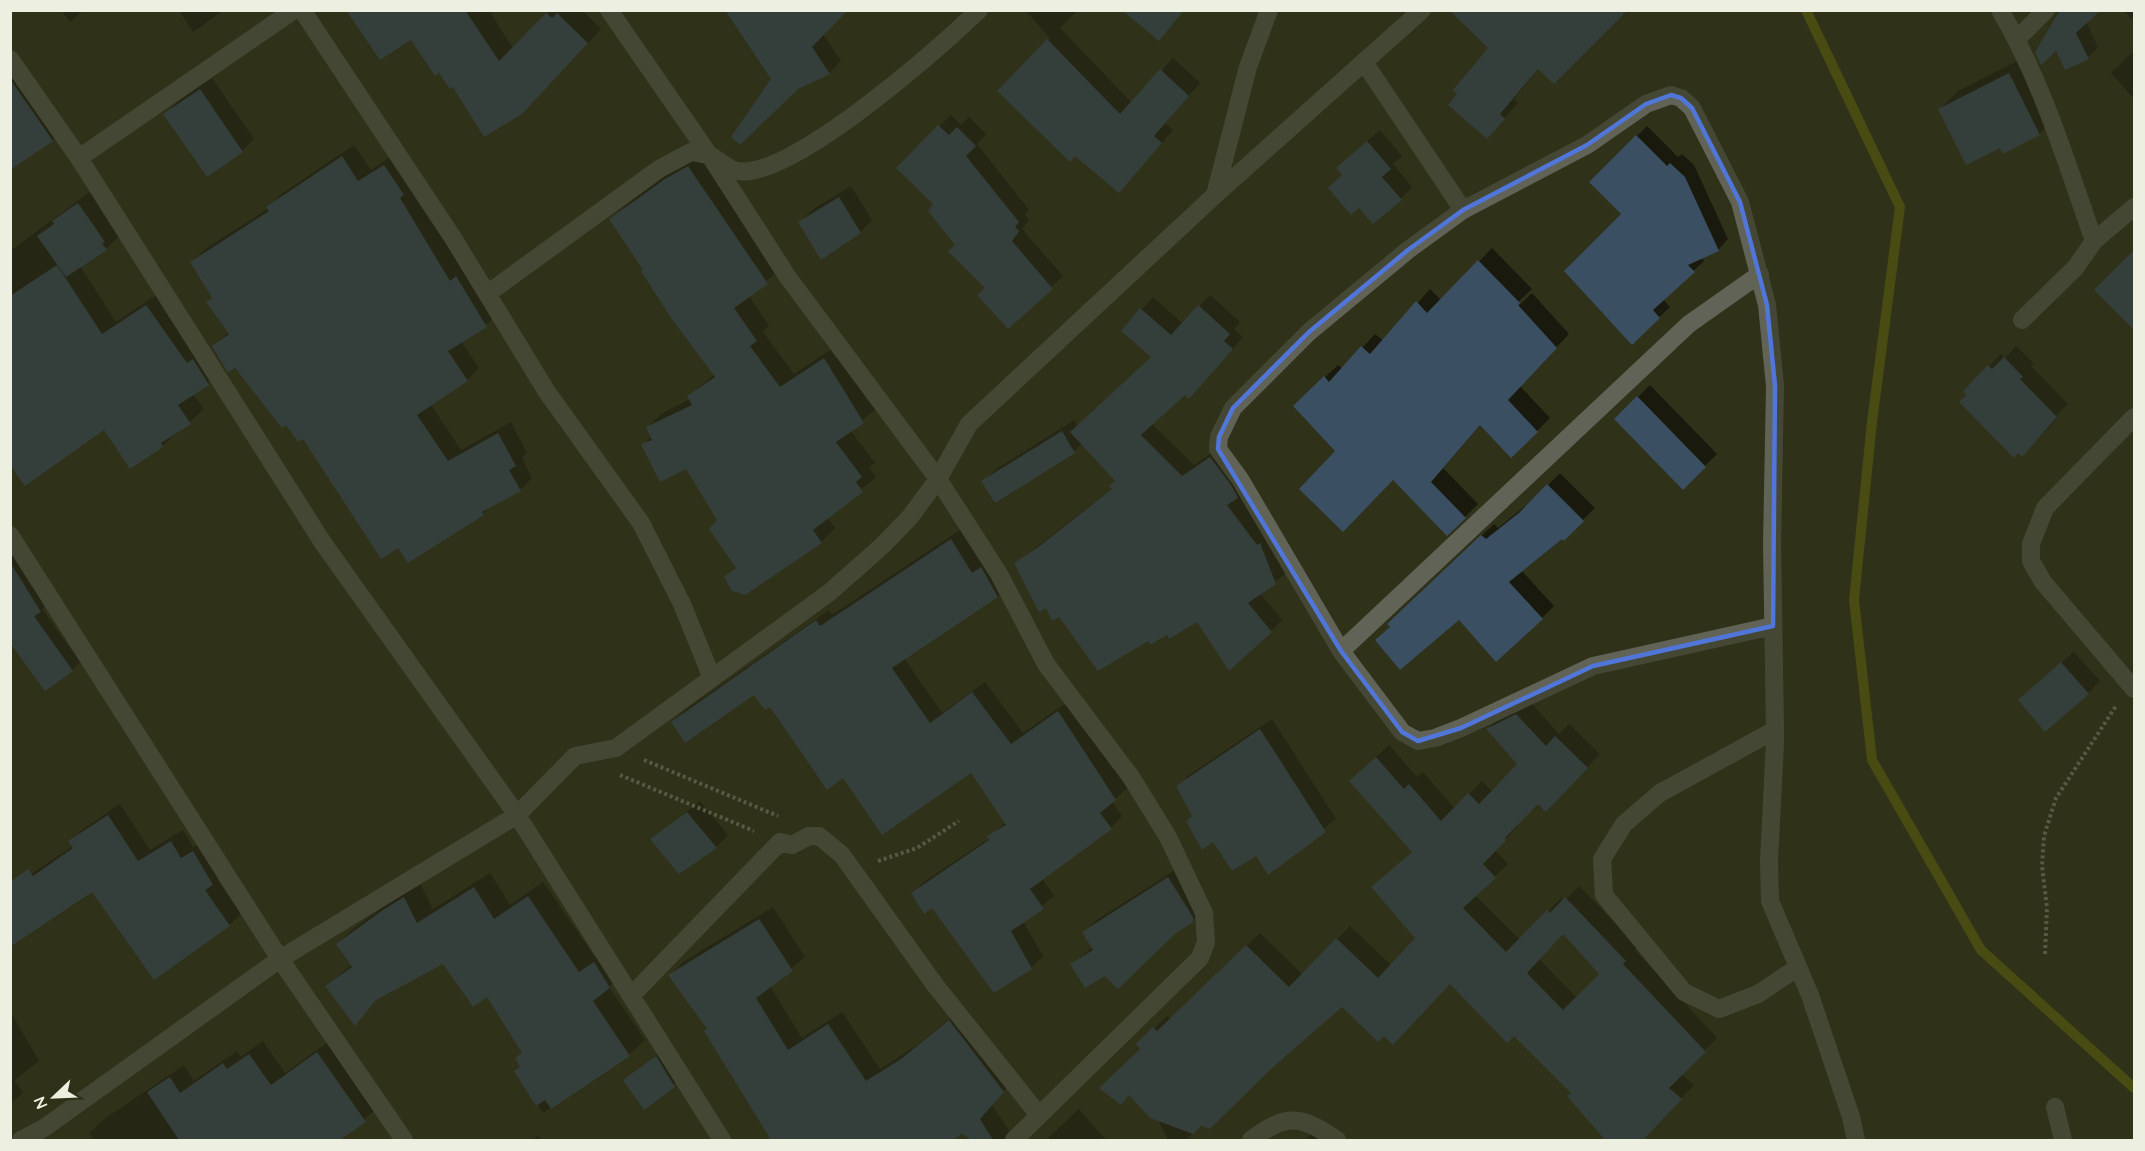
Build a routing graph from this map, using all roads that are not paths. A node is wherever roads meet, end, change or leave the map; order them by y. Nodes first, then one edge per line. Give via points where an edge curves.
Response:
1 (294, 10) edge
2 (302, 10) edge
3 (609, 10) edge
4 (979, 10) edge
5 (1269, 10) edge
6 (1422, 10) edge
7 (2000, 10) edge
8 (2046, 10) edge
9 (2017, 39) junction
10 (10, 59) edge
11 (1364, 62) junction
12 (710, 156) junction
13 (79, 158) junction
14 (1215, 195) junction
15 (2134, 207) edge
16 (1463, 210) junction
17 (2094, 241) junction
18 (1760, 274) junction
19 (487, 294) junction
20 (2022, 320) dead end
21 (2134, 417) edge
22 (938, 479) junction
23 (10, 535) edge
24 (1773, 626) junction
25 (1341, 651) junction
26 (712, 678) junction
27 (2133, 687) edge
28 (1774, 730) junction
29 (517, 814) junction
30 (280, 959) junction
31 (1797, 968) junction
32 (631, 996) junction
33 (2055, 1107) dead end
34 (1039, 1115) junction
35 (50, 1134) edge
36 (21, 1140) edge
37 (404, 1140) edge
38 (722, 1140) edge
39 (1014, 1140) edge
40 (1251, 1140) edge
41 (1337, 1140) edge
42 (1856, 1140) edge
43 (2062, 1140) edge

1 - 13 street
2 - 19 street
3 - 12 street
4 - 12 street via 843,124 782,159 761,169 736,171
5 - 14 street via 1248,67
6 - 11 street
7 - 9 street
8 - 9 street
9 - 17 street
10 - 13 street
11 - 14 street
11 - 16 street
12 - 19 street via 691,152 659,169
12 - 22 street via 787,276
13 - 29 street via 323,543
14 - 22 street via 969,424
15 - 17 street
16 - 18 street via 1587,145 1646,104 1671,95 1692,108 1740,202
16 - 25 street via 1309,332 1233,408 1219,437 1218,449 1240,479
17 - 20 street via 2076,267
18 - 24 street via 1775,386
18 - 25 street via 1689,324
19 - 26 street via 547,392 641,523 682,604
21 - 27 street via 2045,508 2031,544 2031,561 2043,582
22 - 26 street via 910,517 848,577
22 - 34 street via 999,574 1046,664 1131,777 1168,837 1204,913 1206,942 1200,958
23 - 30 street
24 - 25 street via 1593,666 1461,728 1418,741 1402,732
24 - 28 street
26 - 29 street via 616,748 576,756
28 - 31 street via 1770,901
28 - 31 street via 1660,793 1624,824 1602,859 1604,895 1684,992 1719,1010 1758,994
29 - 30 street
29 - 32 street
30 - 35 street
30 - 37 street
31 - 42 street via 1810,995
32 - 34 street via 780,842 792,845 809,836 819,836 842,855 935,985
32 - 38 street
33 - 43 street
34 - 39 street
35 - 36 street
40 - 41 street via 1269,1126 1291,1118 1317,1126

